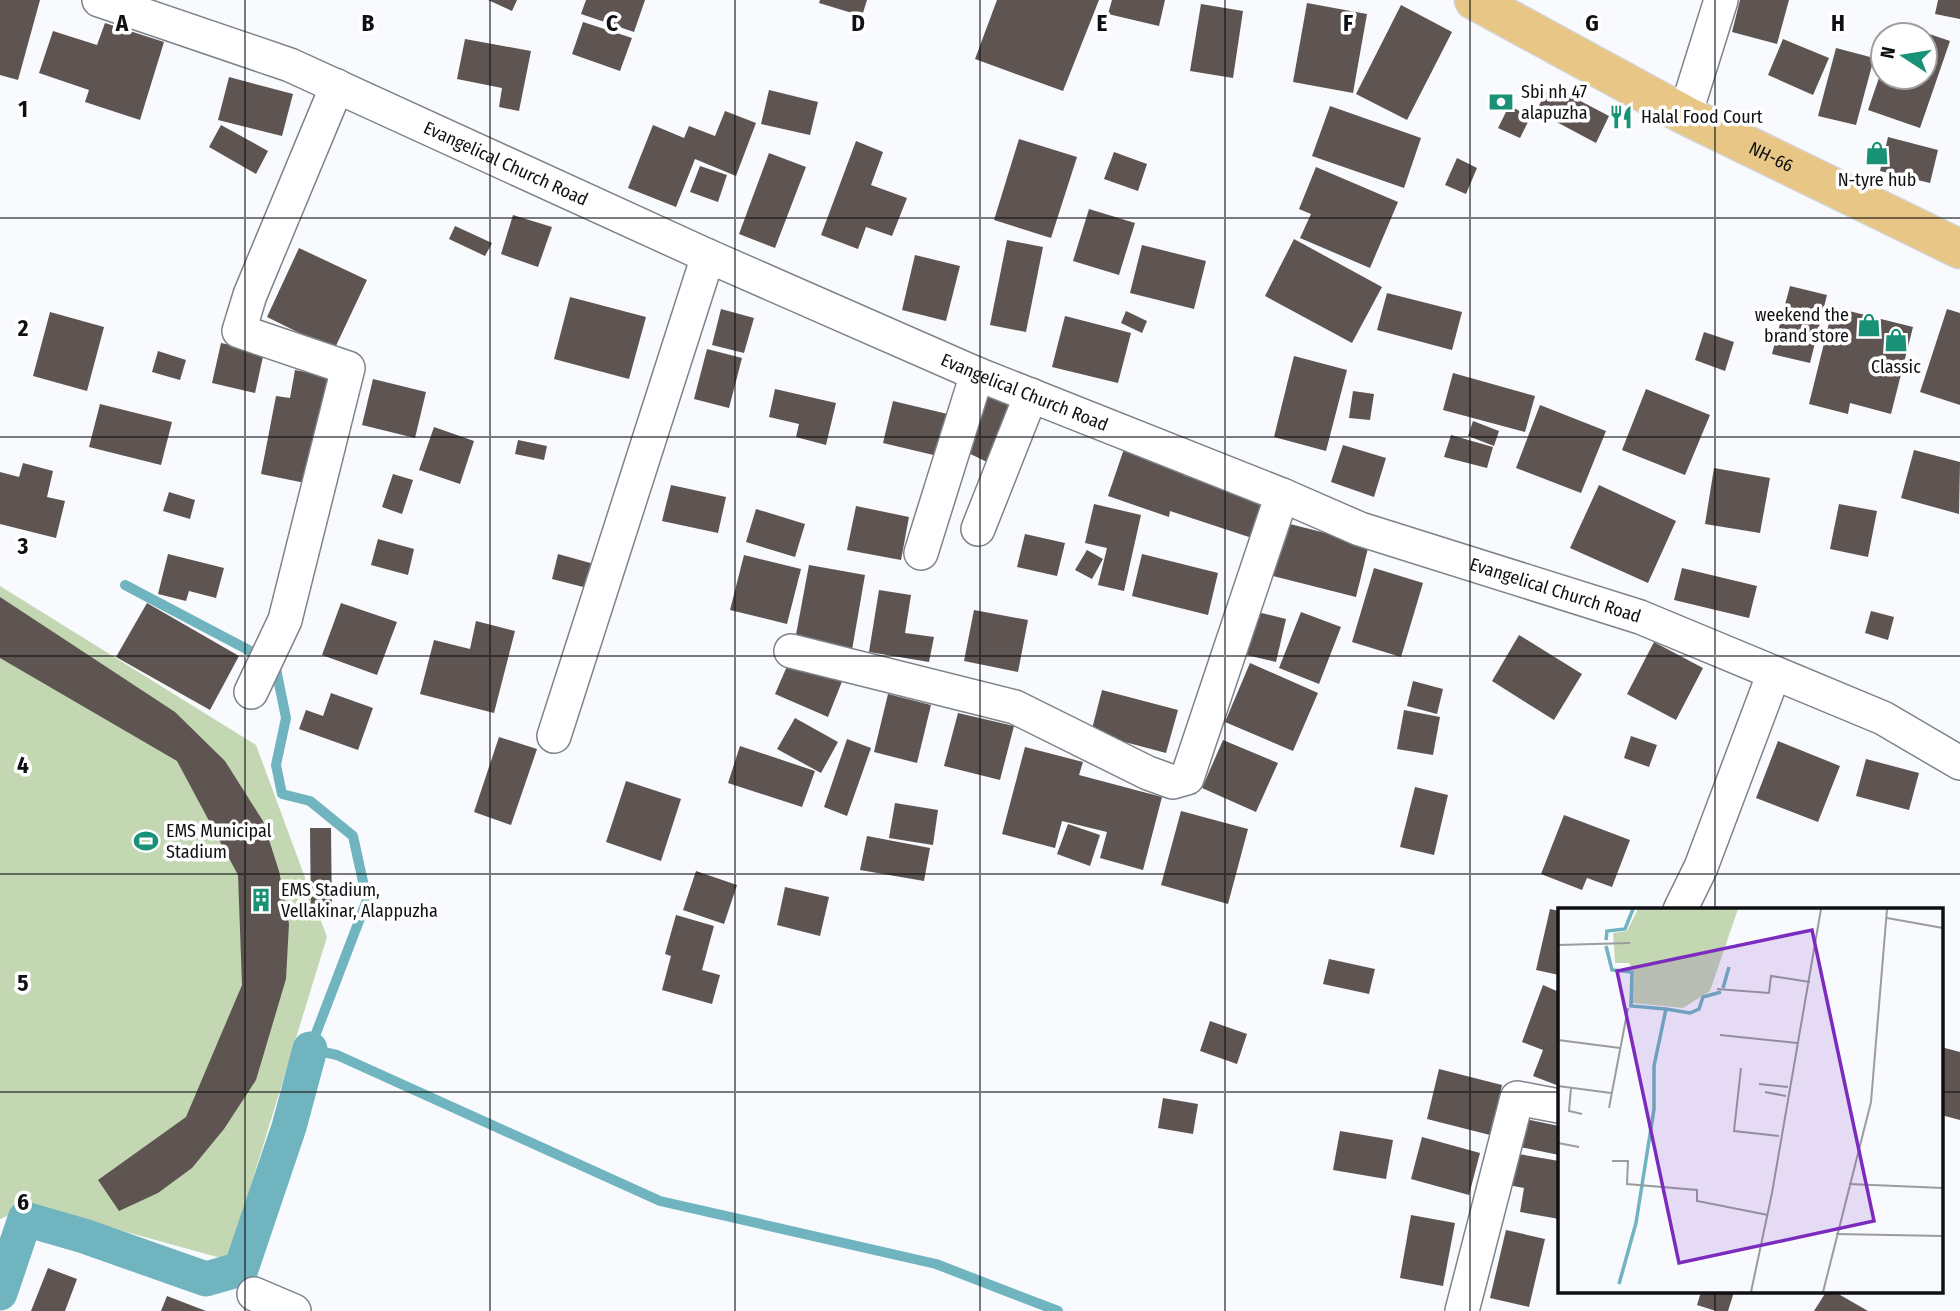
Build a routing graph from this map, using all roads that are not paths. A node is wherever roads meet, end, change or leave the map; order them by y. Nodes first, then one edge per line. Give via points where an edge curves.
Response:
1 (99, 0) edge
2 (1474, 0) edge
3 (1721, 0) edge
4 (337, 86) junction
5 (1685, 115) junction
6 (1960, 250) edge
7 (708, 256) junction
8 (978, 374) junction
9 (1031, 395) junction
10 (1282, 495) junction
11 (978, 529) dead end
12 (921, 552) dead end
13 (791, 650) dead end
14 (1774, 673) junction
15 (251, 692) dead end
16 (554, 736) dead end
17 (1960, 763) edge
18 (1681, 908) edge
19 (1558, 1106) edge
20 (254, 1294) dead end
21 (294, 1311) edge
22 (1462, 1311) edge

1 - 4 street, Evangelical Church Road via 290,65
2 - 5 main road, NH-66
3 - 5 street
4 - 7 street, Evangelical Church Road
4 - 15 street via 239,331 348,368 285,620
5 - 6 main road, NH-66
7 - 8 street, Evangelical Church Road
7 - 16 street
8 - 9 street, Evangelical Church Road
8 - 12 street
9 - 10 street, Evangelical Church Road
9 - 11 street
10 - 13 street via 1187,778 1173,782 1148,773 1015,707
10 - 14 street, Evangelical Church Road via 1360,529 1640,617
14 - 17 street, Evangelical Church Road via 1883,718
14 - 18 street via 1701,867
19 - 22 street via 1517,1098
20 - 21 street

